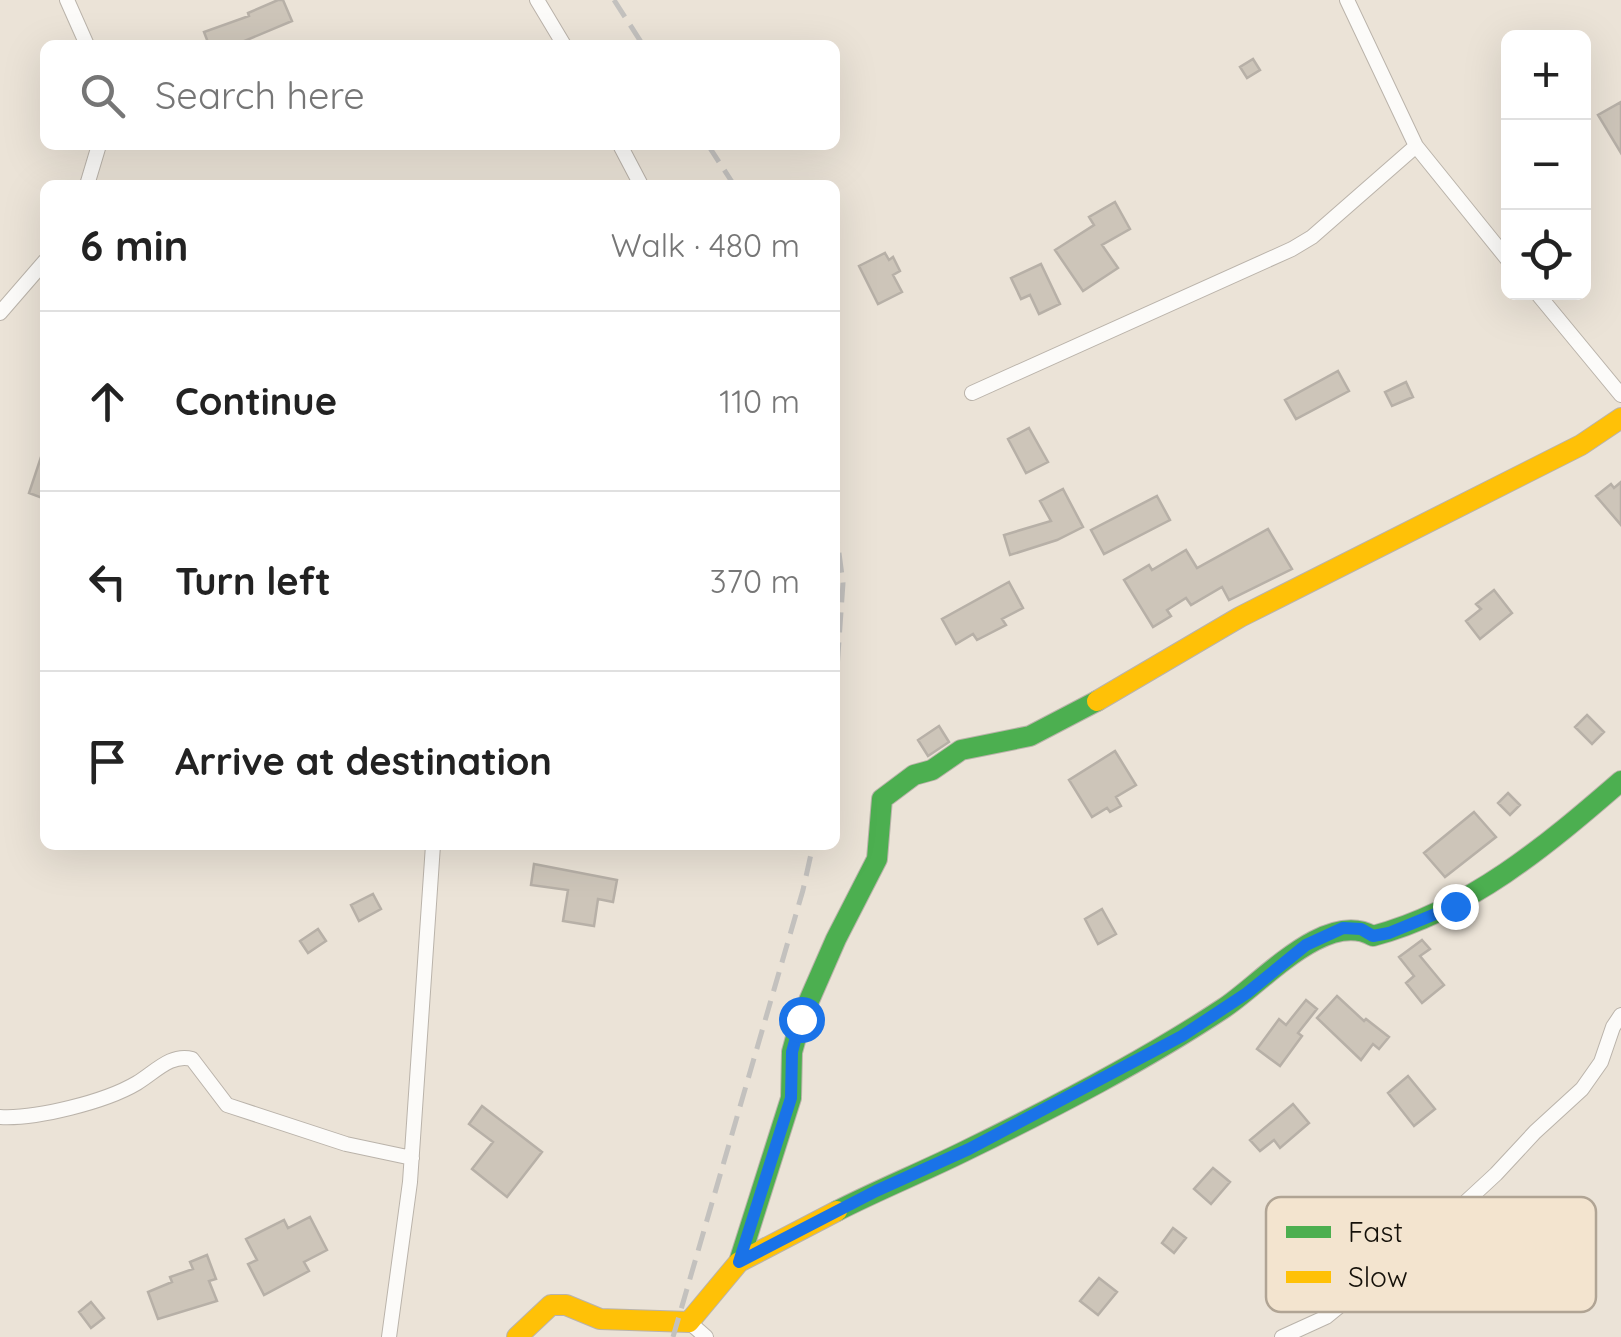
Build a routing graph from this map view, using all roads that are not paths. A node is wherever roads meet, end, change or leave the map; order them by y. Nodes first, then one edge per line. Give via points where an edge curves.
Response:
1 (67, 0) edge
2 (537, 0) edge
3 (1347, 0) edge
4 (85, 40) edge
5 (561, 40) edge
6 (1416, 146) junction
7 (98, 150) edge
8 (623, 150) edge
9 (89, 180) edge
10 (639, 180) edge
11 (1501, 252) edge
12 (40, 266) edge
13 (1543, 300) edge
14 (0, 312) edge
15 (972, 393) dead end
16 (1621, 394) edge
17 (1621, 418) edge
18 (1621, 781) edge
19 (433, 850) edge
20 (1621, 1015) edge
21 (0, 1117) edge
22 (412, 1158) junction
23 (1469, 1197) edge
24 (739, 1262) junction
25 (1332, 1312) edge
26 (689, 1322) junction
27 (389, 1337) edge
28 (516, 1337) edge
29 (706, 1337) edge
30 (1282, 1337) edge

1 - 4 street
2 - 5 street
3 - 6 street
6 - 11 street
6 - 15 street via 1292,249
7 - 9 street
8 - 10 street
12 - 14 street
13 - 16 street
17 - 24 street via 1240,617 1030,736 960,750 882,799 877,860 801,1019 791,1098
18 - 24 street via 1558,836 1455,906 1389,933 1343,928 1306,945 1182,1036
19 - 22 street
20 - 23 street via 1582,1090
21 - 22 street via 32,1116 115,1095 183,1056 192,1058 227,1105
22 - 27 street
24 - 26 street
25 - 30 street
26 - 28 street via 600,1319 551,1306
26 - 29 street

